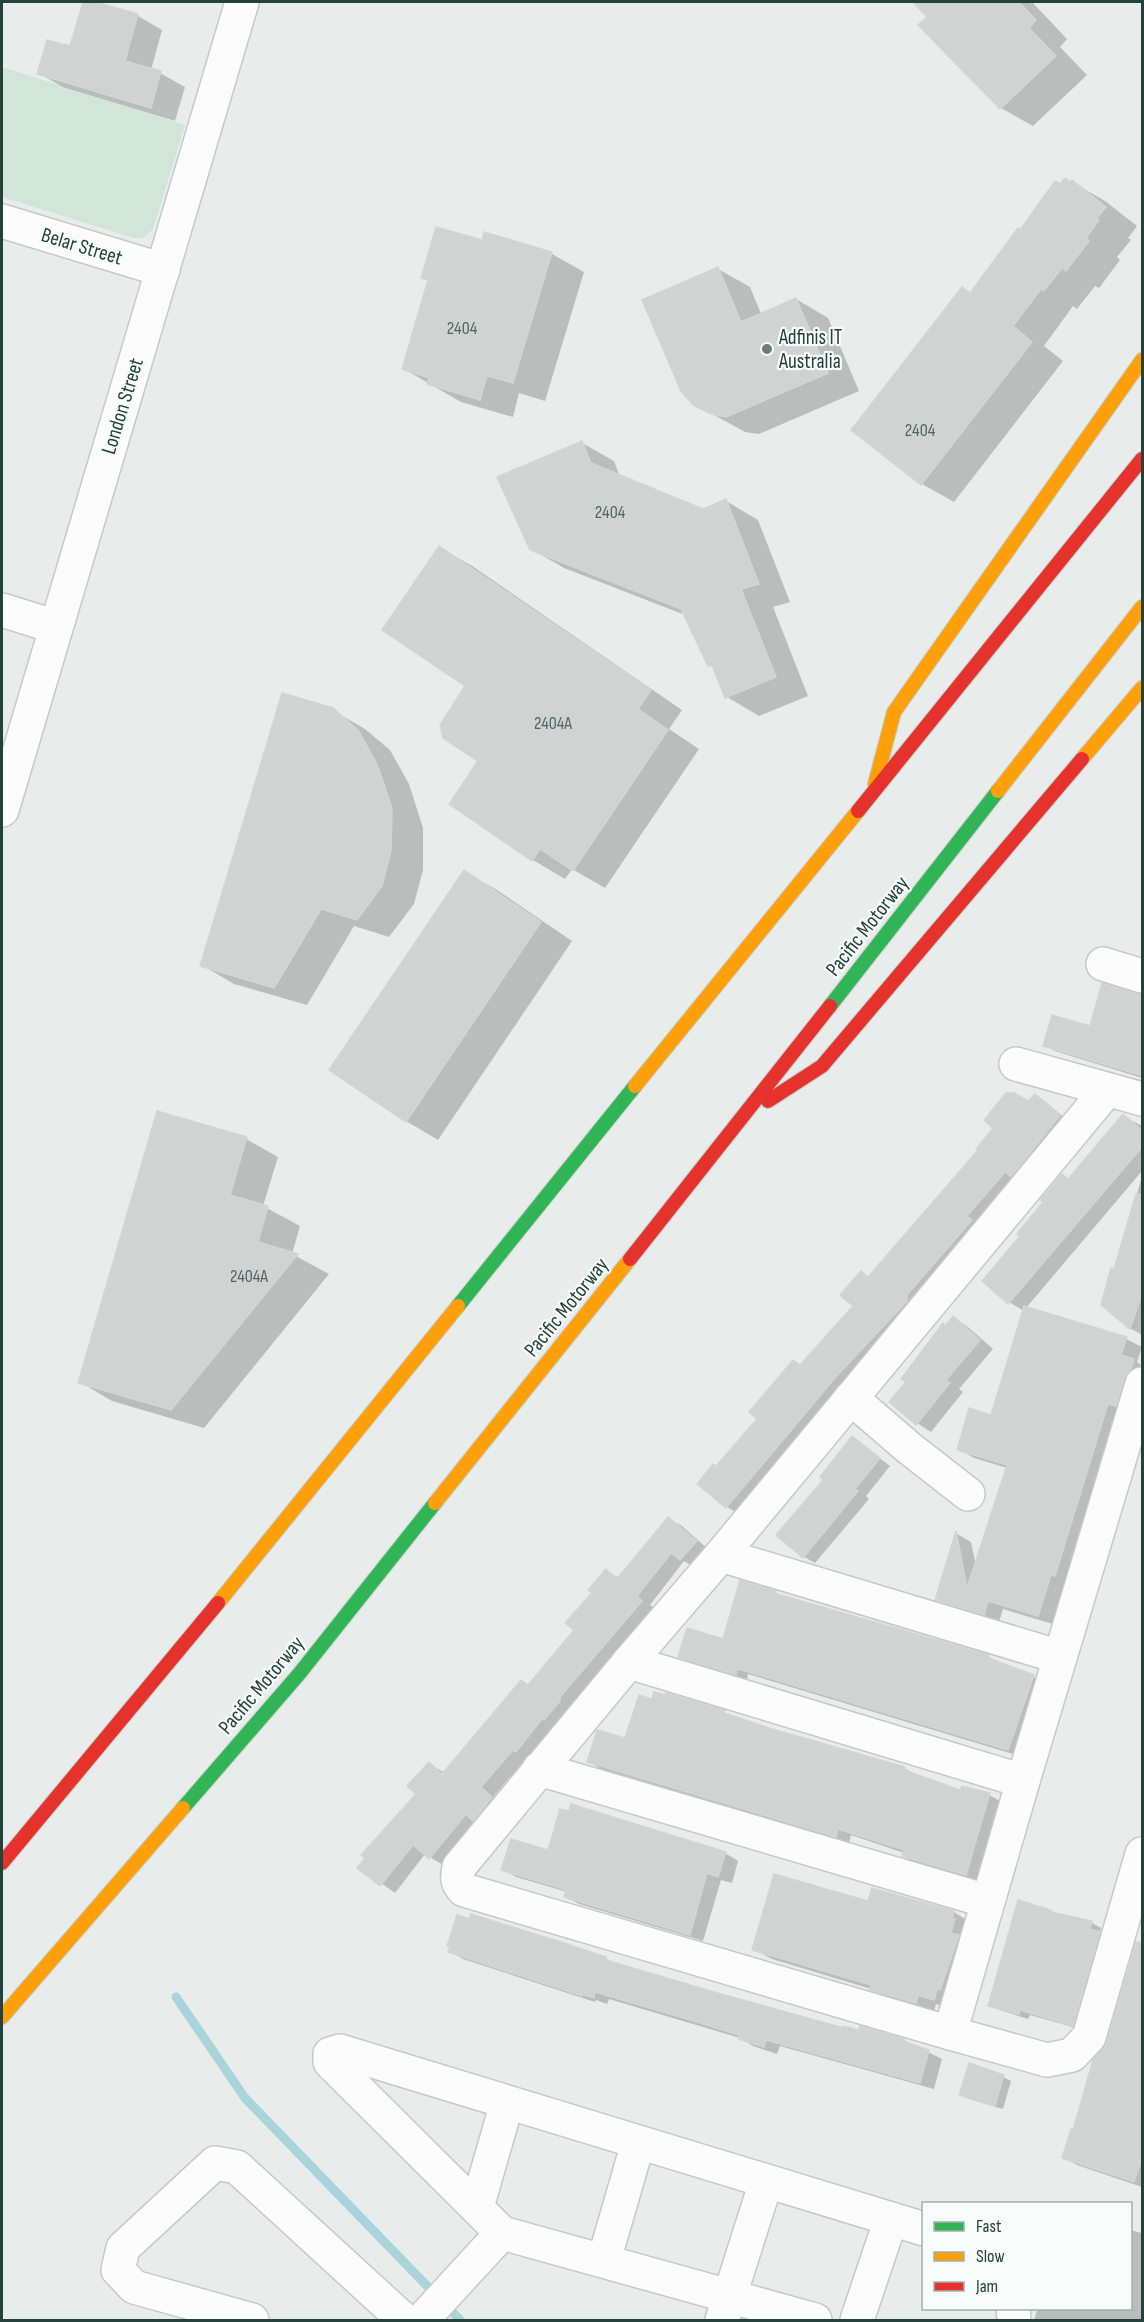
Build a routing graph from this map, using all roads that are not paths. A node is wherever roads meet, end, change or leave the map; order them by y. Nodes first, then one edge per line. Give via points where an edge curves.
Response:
1 (242, 2) edge
2 (2, 221) edge
3 (163, 270) junction
4 (1143, 360) edge
5 (1143, 459) edge
6 (1143, 607) edge
7 (2, 610) edge
8 (56, 627) junction
9 (1143, 688) edge
10 (873, 793) junction
11 (2, 810) edge
12 (1103, 964) dead end
13 (1143, 976) edge
14 (1016, 1064) dead end
15 (1107, 1090) junction
16 (1143, 1099) edge
17 (744, 1117) junction
18 (1143, 1384) edge
19 (852, 1398) junction
20 (968, 1494) dead end
21 (721, 1555) junction
22 (1060, 1657) junction
23 (629, 1662) junction
24 (539, 1769) junction
25 (1023, 1781) junction
26 (1143, 1854) edge
27 (2, 1863) edge
28 (987, 1901) junction
29 (2, 2017) edge
30 (950, 2033) junction
31 (507, 2103) junction
32 (638, 2143) junction
33 (766, 2182) junction
34 (477, 2207) junction
35 (891, 2219) junction
36 (922, 2228) edge
37 (502, 2233) junction
38 (604, 2260) junction
39 (726, 2308) edge
40 (418, 2317) edge
41 (252, 2320) edge
42 (815, 2320) edge
43 (857, 2320) edge

1 - 3 street, London Street
2 - 3 street, Belar Street
3 - 8 street, London Street
4 - 10 highway via 894,712
5 - 10 highway
6 - 17 highway, Pacific Motorway
7 - 8 street
8 - 11 street, London Street
9 - 17 highway via 822,1066
10 - 27 highway
12 - 13 street
14 - 15 street
15 - 16 street
15 - 19 street
17 - 29 highway, Pacific Motorway via 299,1674
18 - 22 street
19 - 20 street
19 - 21 street
21 - 22 street
21 - 23 street
22 - 25 street
23 - 24 street
23 - 25 street
24 - 28 street
24 - 30 street via 459,1867 458,1885 464,1890
25 - 28 street
26 - 30 street via 1089,2037 1072,2055 1047,2060
28 - 30 street
31 - 32 street
31 - 34 street
31 - 34 street via 340,2050 330,2054 330,2062
32 - 33 street
32 - 38 street
33 - 35 street
33 - 39 street
34 - 37 street
35 - 36 street
35 - 43 street
37 - 38 street
37 - 40 street
38 - 39 street
39 - 42 street
40 - 41 street via 237,2167 214,2163 123,2248 118,2270 134,2287

